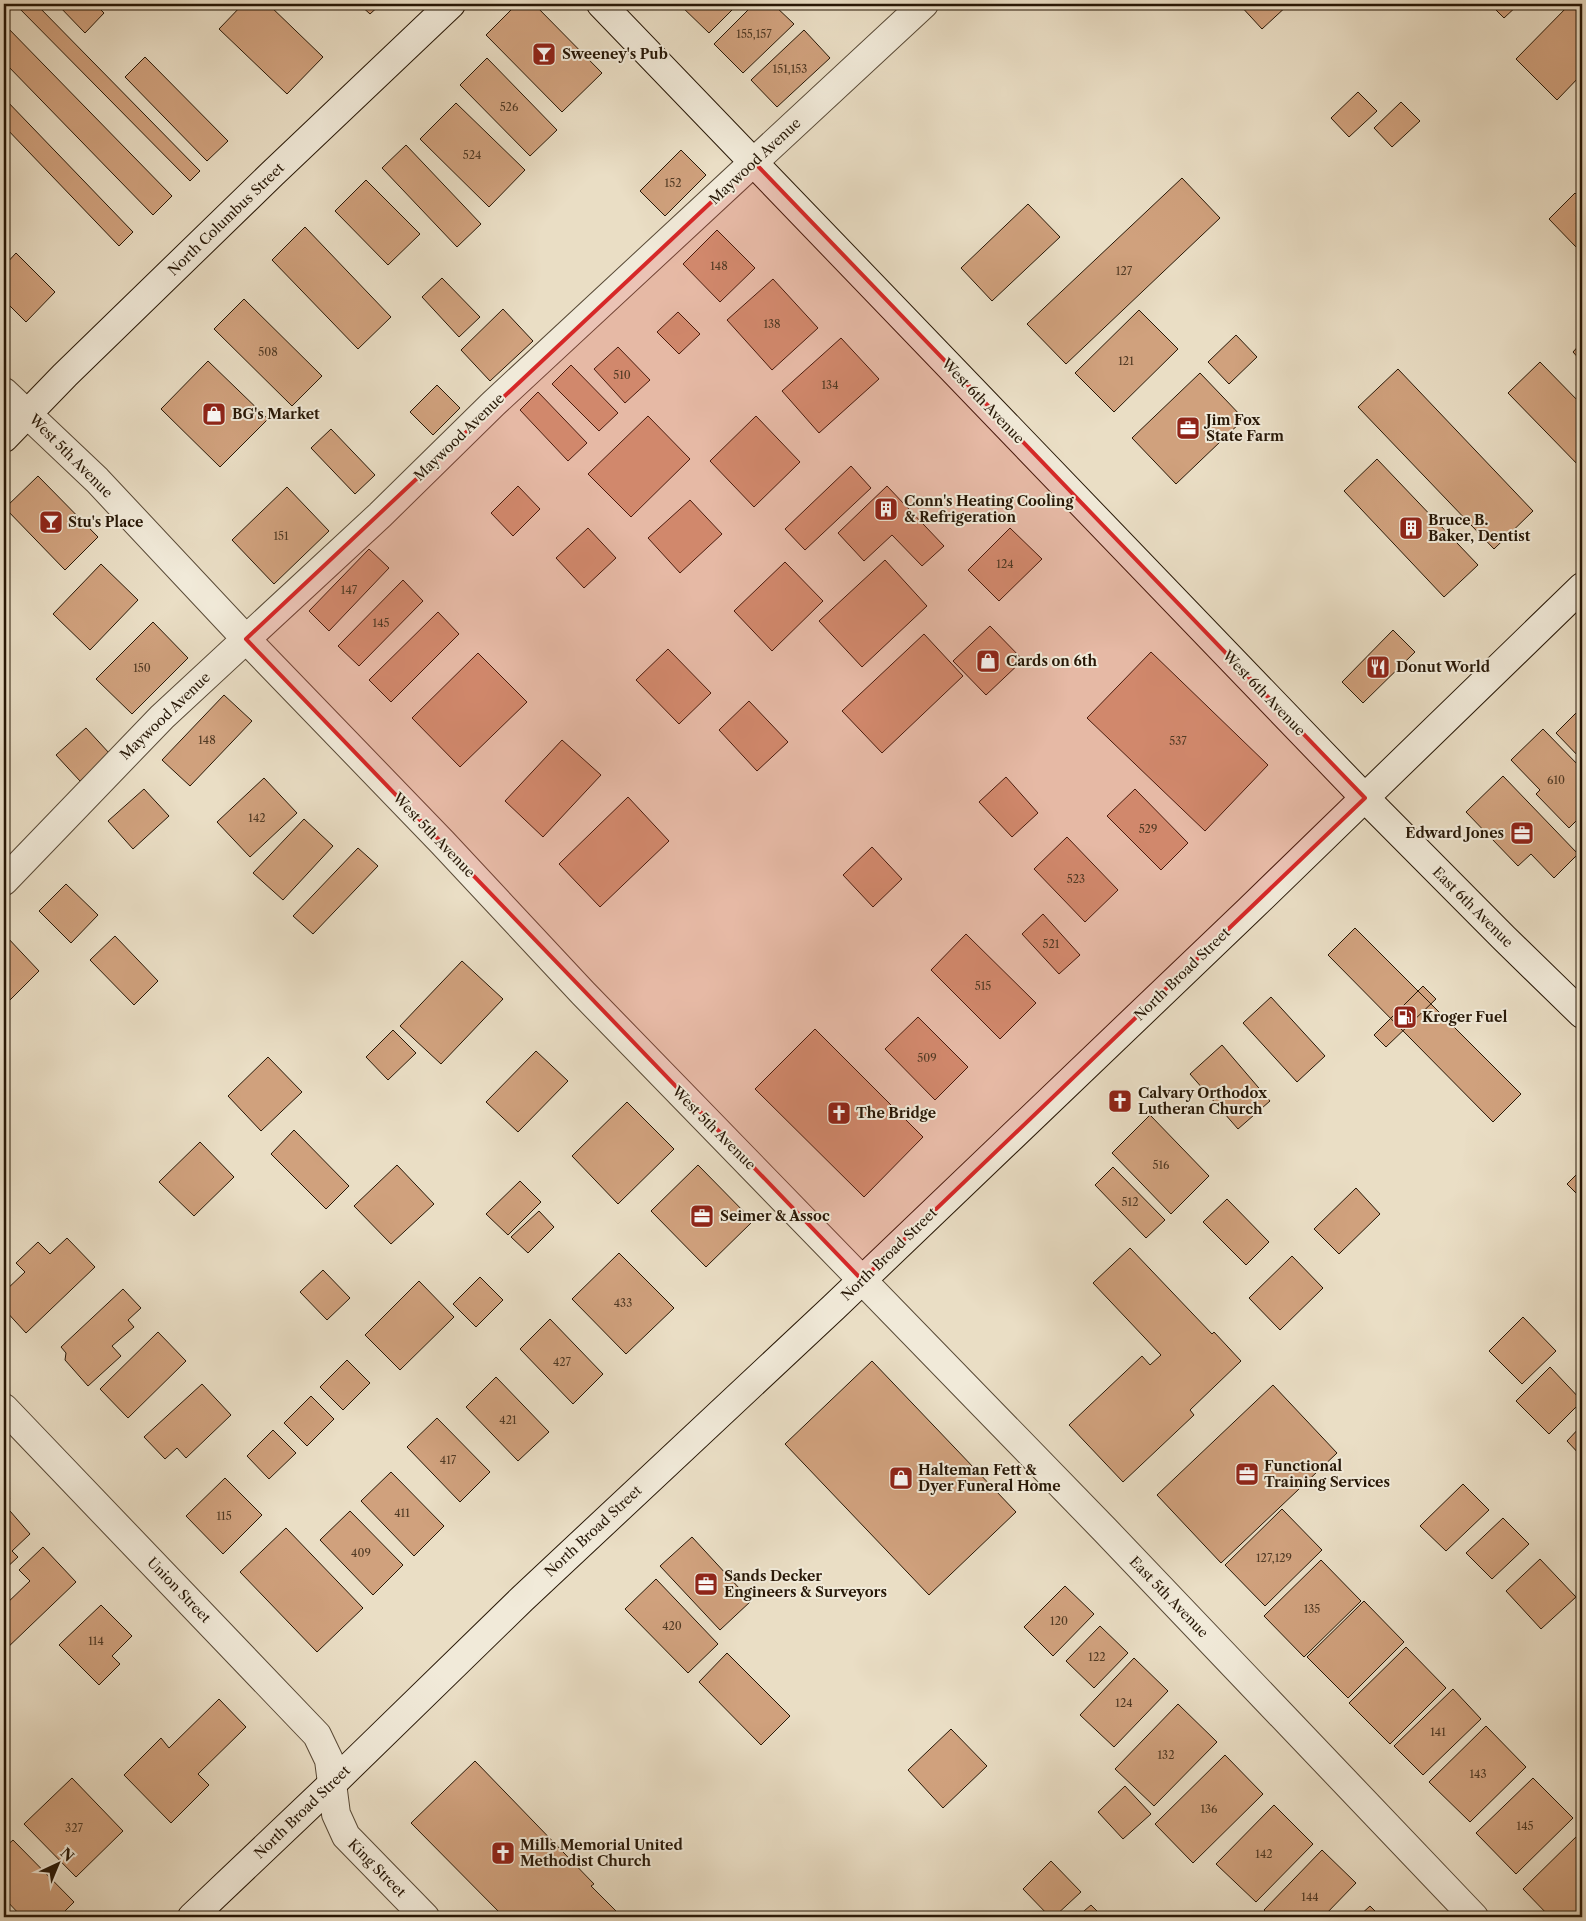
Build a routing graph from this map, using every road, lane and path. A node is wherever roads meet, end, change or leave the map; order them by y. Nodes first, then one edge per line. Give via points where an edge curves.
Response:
1 (451, 4) edge
2 (601, 4) edge
3 (924, 4) edge
4 (754, 162) junction
5 (4, 392) edge
6 (28, 414) junction
7 (4, 438) edge
8 (1582, 587) edge
9 (246, 639) junction
10 (1365, 798) junction
11 (4, 881) edge
12 (1582, 1014) edge
13 (862, 1280) junction
14 (4, 1408) edge
15 (332, 1784) junction
16 (192, 1917) edge
17 (425, 1917) edge
18 (1474, 1917) edge

1 - 6 street, North Columbus Street via 272,174
2 - 4 street, West 6th Avenue
3 - 4 street, Maywood Avenue
4 - 9 street, Maywood Avenue
4 - 10 street, West 6th Avenue
5 - 6 street, West 5th Avenue
6 - 7 street, North Columbus Street
6 - 9 street, West 5th Avenue via 97,480
8 - 10 street, North Broad Street
9 - 11 street, Maywood Avenue via 162,717
9 - 13 street, West 5th Avenue via 582,993
10 - 12 street, East 6th Avenue
10 - 13 street, North Broad Street
13 - 15 street, North Broad Street via 522,1599
13 - 18 street, East 5th Avenue
14 - 15 street, Union Street via 318,1735 329,1760
15 - 16 street, North Broad Street
15 - 17 street, King Street via 336,1814 346,1836

